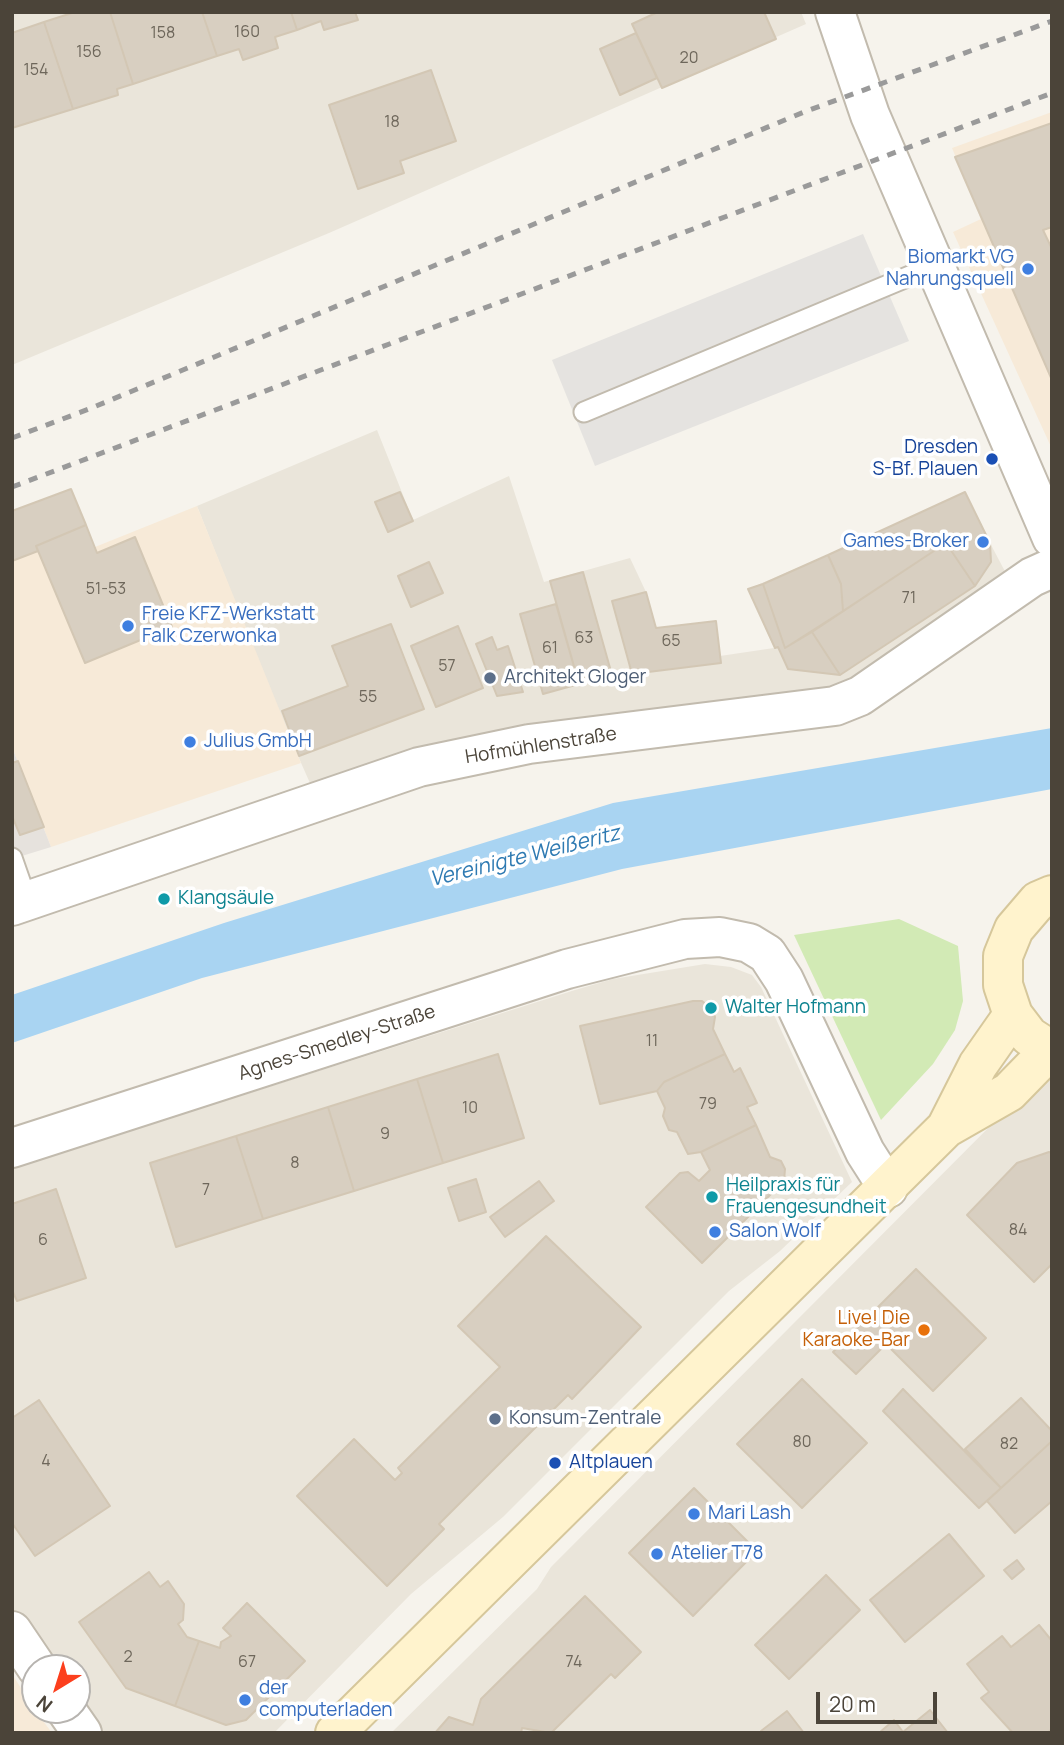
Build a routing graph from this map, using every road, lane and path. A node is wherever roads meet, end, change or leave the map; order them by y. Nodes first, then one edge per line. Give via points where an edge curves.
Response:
1 (835, 12) edge
2 (936, 265) junction
3 (584, 412) dead end
4 (1052, 538) edge
5 (1052, 568) edge
6 (12, 858) edge
7 (1052, 895) edge
8 (20, 903) edge
9 (1013, 1015) junction
10 (1050, 1051) edge
11 (946, 1128) junction
12 (12, 1148) edge
13 (888, 1188) junction
14 (12, 1631) edge
15 (28, 1654) edge
16 (335, 1733) edge

1 - 2 street via 870,115
2 - 3 lane
2 - 4 street
5 - 8 street, Hofmühlenstraße via 860,696 835,706 529,744 419,767
6 - 8 lane
7 - 9 main road via 1038,901 1014,929 1003,956 1003,985
9 - 10 main road via 1029,1036
9 - 11 main road via 978,1065
10 - 11 main road via 1009,1093
11 - 13 main road
12 - 13 street, Agnes-Smedley-Straße via 567,969 662,944 720,937 749,943 767,954 784,980 865,1152
13 - 16 main road
14 - 15 street

